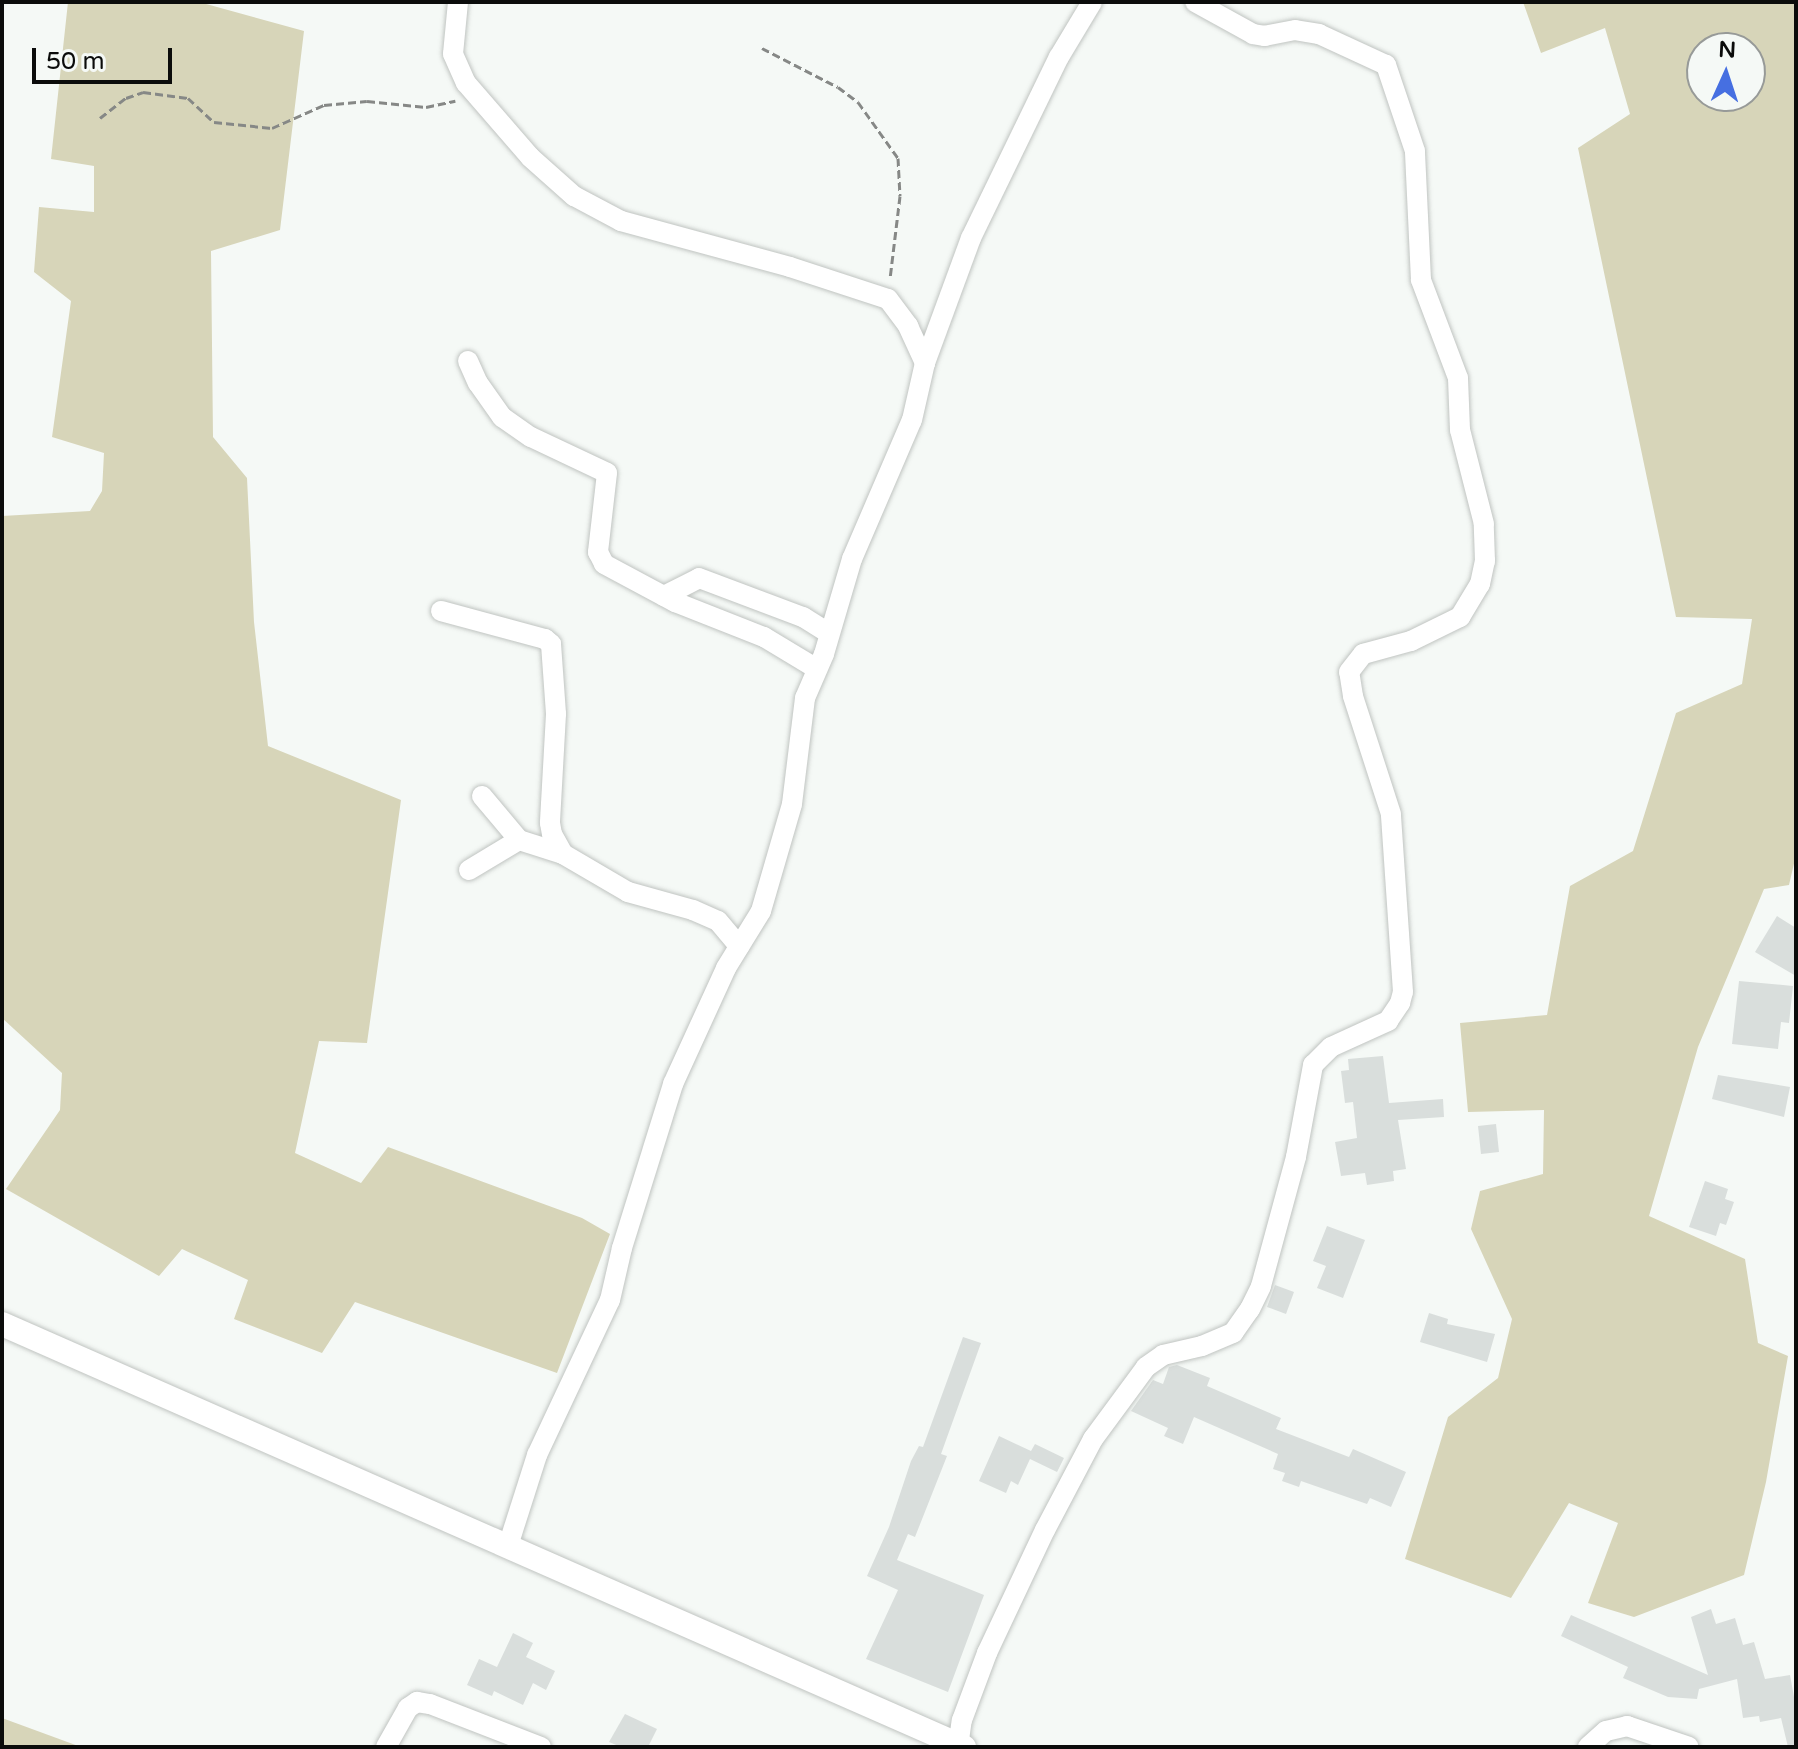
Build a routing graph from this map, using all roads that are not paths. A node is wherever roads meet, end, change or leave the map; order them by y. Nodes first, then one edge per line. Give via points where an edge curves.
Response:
1 (458, 2) edge
2 (1092, 2) edge
3 (1195, 2) edge
4 (468, 361) dead end
5 (925, 363) junction
6 (664, 596) junction
7 (441, 611) dead end
8 (829, 633) junction
9 (817, 669) junction
10 (482, 796) dead end
11 (519, 840) junction
12 (563, 854) junction
13 (469, 870) dead end
14 (739, 946) junction
15 (2, 1324) edge
16 (508, 1546) junction
17 (953, 1745) edge
18 (386, 1747) edge
19 (541, 1747) edge
20 (1588, 1747) edge
21 (1689, 1747) edge

1 - 5 street via 456,65 476,97 545,171 597,211 888,299
2 - 5 street via 980,218
3 - 17 street via 1253,34 1319,34 1386,65 1415,151 1421,280 1458,378 1460,430 1484,524 1483,575 1460,617 1411,641 1363,654 1349,672 1391,814 1400,1003 1388,1021 1331,1047 1313,1065 1296,1157 1250,1309 1233,1333 1163,1355 1146,1367 1093,1439 987,1653
4 - 6 street via 502,417 607,473 599,559
5 - 8 street via 912,420 852,559
6 - 8 street via 699,578 803,617
6 - 9 street via 754,632
7 - 12 street via 551,644 556,714 550,823
8 - 9 street
9 - 14 street via 805,698 789,817 761,911
10 - 11 street
11 - 12 street
11 - 13 street
12 - 14 street via 628,892 718,921
14 - 16 street via 673,1084 610,1300 537,1455
15 - 16 street
16 - 17 street
18 - 19 street via 417,1702
20 - 21 street via 1606,1731 1627,1726

